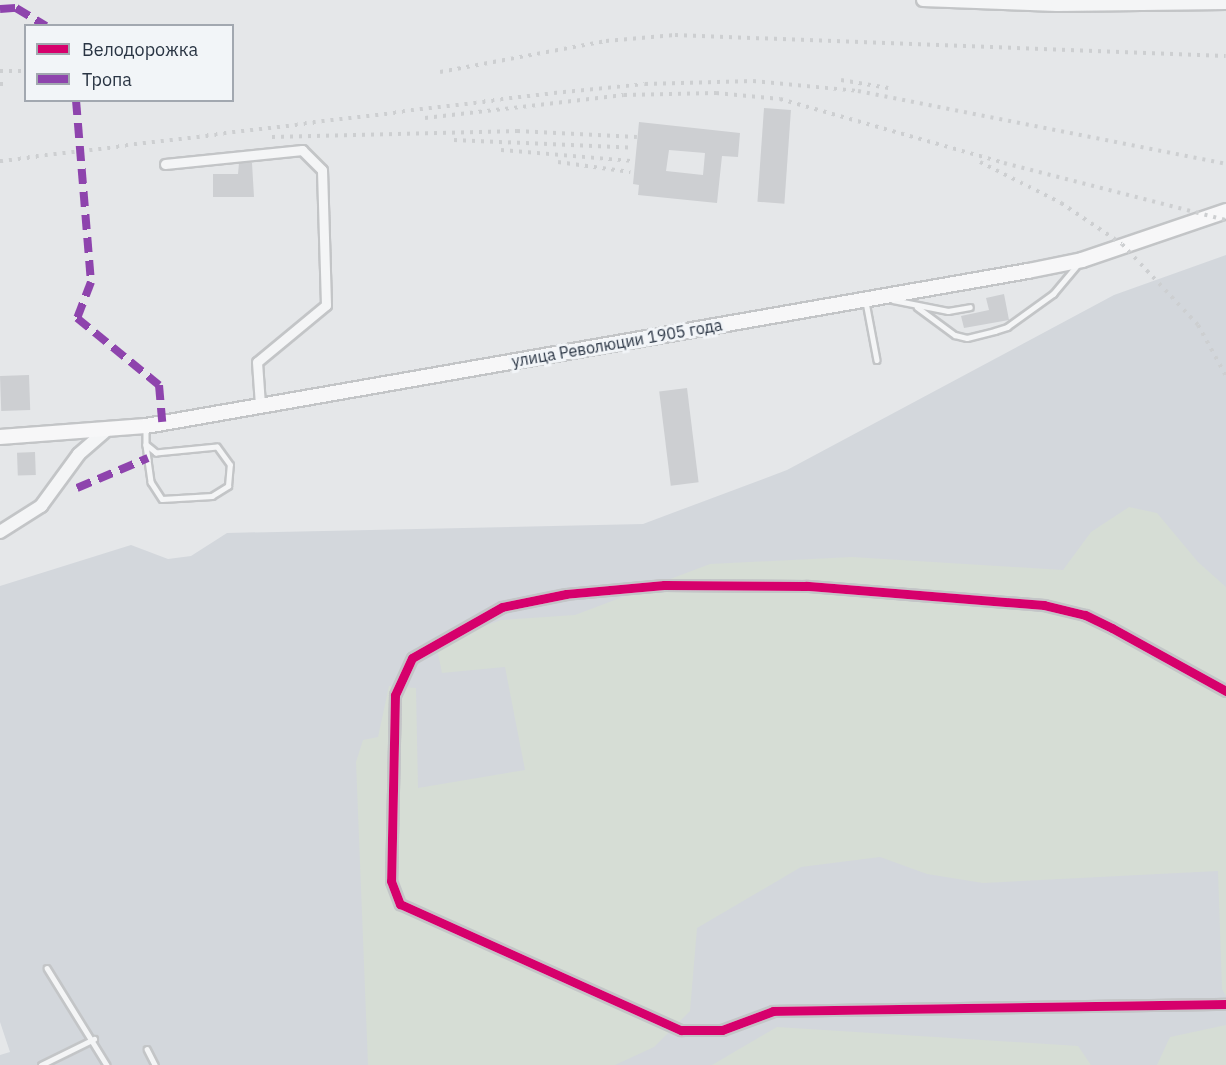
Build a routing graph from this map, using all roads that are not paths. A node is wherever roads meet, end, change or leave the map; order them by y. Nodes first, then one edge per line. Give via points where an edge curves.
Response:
1 (923, 0) edge
2 (1226, 3) edge
3 (165, 164) dead end
4 (1226, 211) edge
5 (1082, 260) junction
6 (882, 296) junction
7 (866, 299) junction
8 (916, 307) junction
9 (970, 307) dead end
10 (877, 360) dead end
11 (260, 405) junction
12 (146, 426) junction
13 (107, 430) junction
14 (71, 433) junction
15 (0, 437) edge
16 (146, 445) junction
17 (79, 454) junction
18 (0, 532) edge
19 (1226, 690) edge
20 (47, 968) dead end
21 (1226, 1004) edge
22 (94, 1040) junction
23 (147, 1049) dead end
24 (54, 1062) edge
25 (41, 1065) edge
26 (107, 1065) edge
27 (155, 1065) edge

1 - 2 street via 1057,5
3 - 11 street via 302,150 315,158 322,170 326,305 257,362
4 - 5 main road, улица Революции 1905 года
5 - 6 main road, улица Революции 1905 года
5 - 8 lane via 1053,294 1007,327 995,331 967,338 955,335
6 - 7 main road, улица Революции 1905 года
6 - 8 lane
7 - 10 lane
7 - 11 main road, улица Революции 1905 года
8 - 9 lane via 948,311
11 - 12 main road, улица Революции 1905 года
12 - 13 main road, улица Революции 1905 года
12 - 16 lane
13 - 14 main road, улица Революции 1905 года
13 - 17 street
14 - 15 main road, улица Революции 1905 года
14 - 17 street
16 - 16 lane via 151,482 162,499 212,496 228,486 230,465 217,447 156,453
17 - 18 street via 41,506
19 - 21 street via 1085,615 1044,605 806,586 664,585 566,594 502,607 412,658 395,694 391,882 400,904 681,1030 722,1029 773,1011
20 - 22 lane
22 - 24 lane
22 - 26 lane
23 - 27 lane
24 - 25 lane

